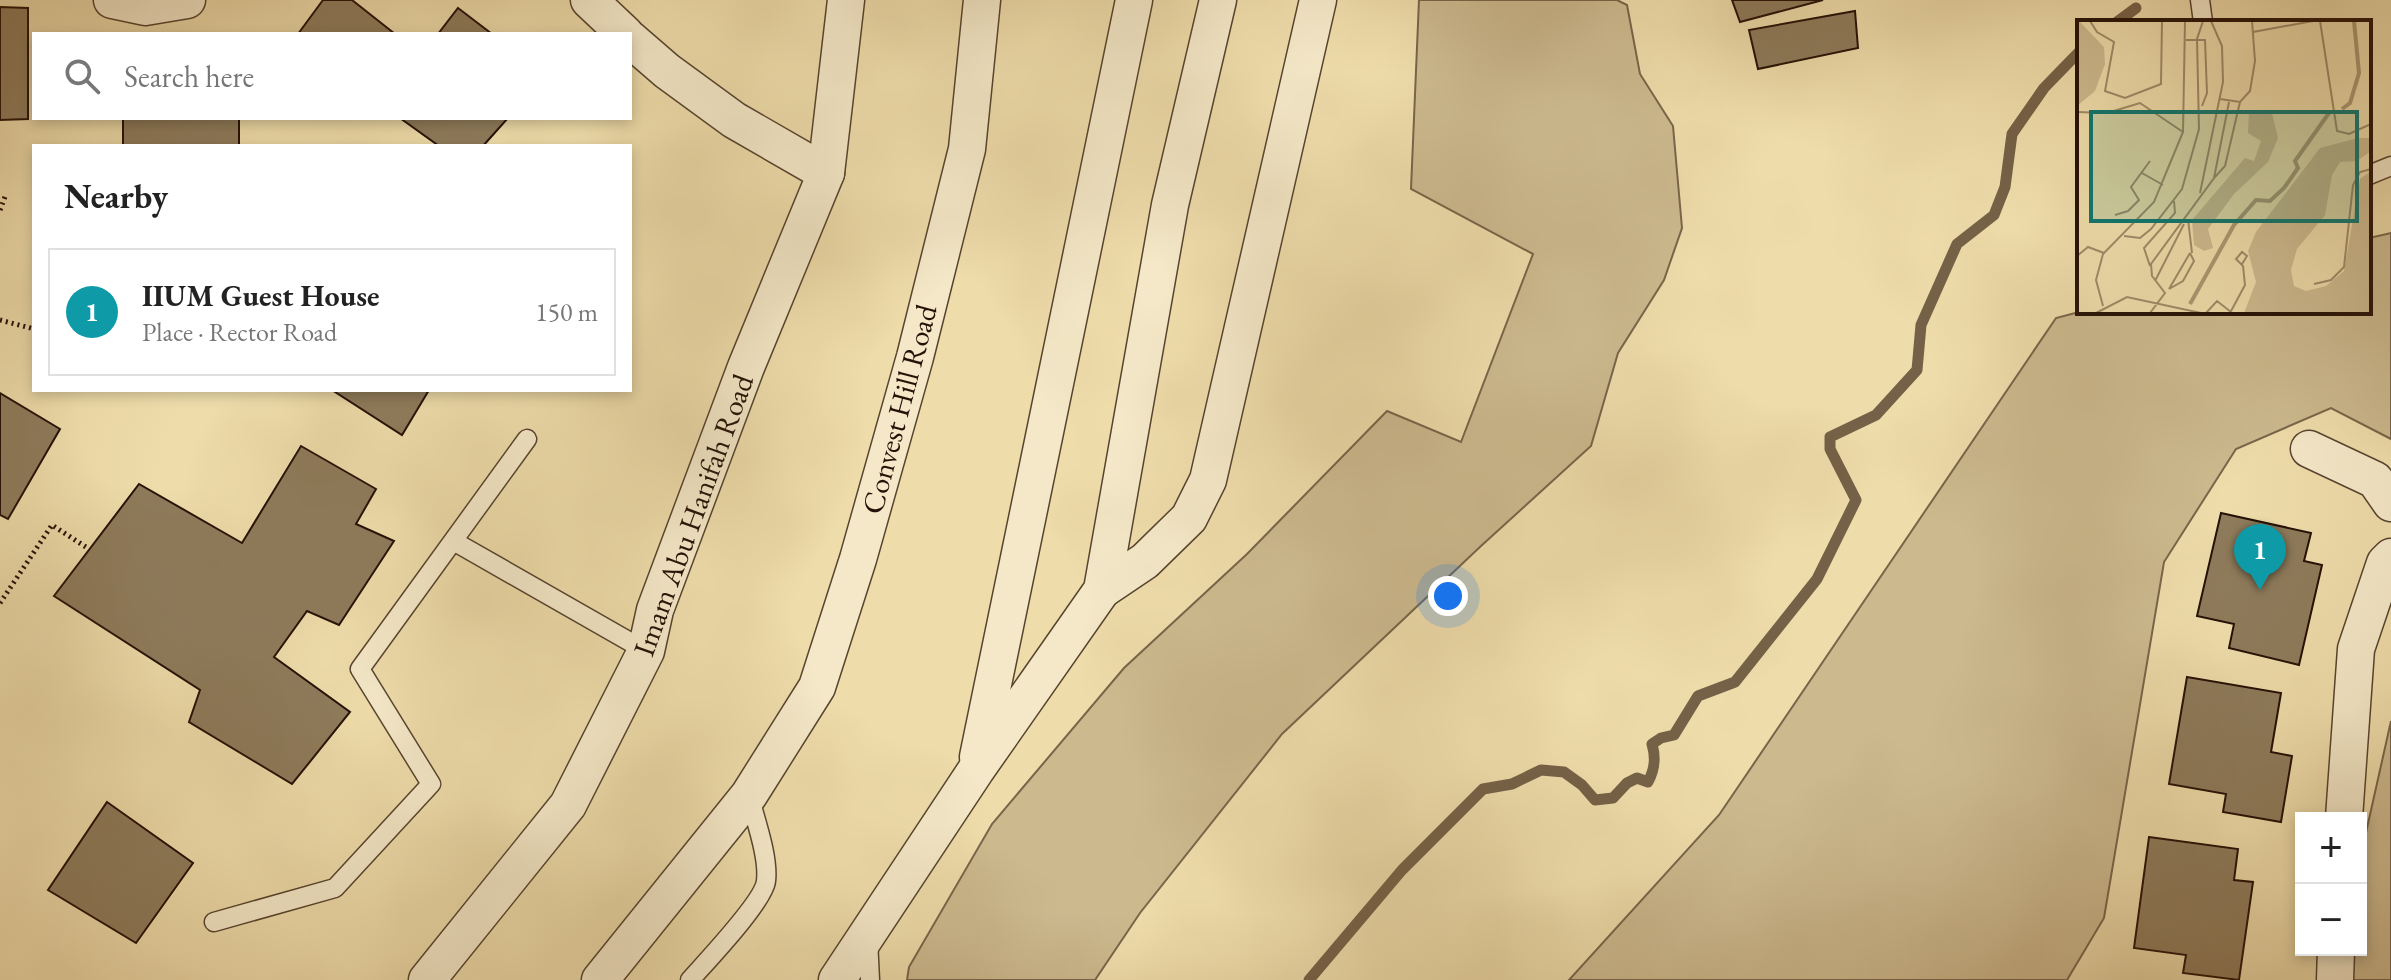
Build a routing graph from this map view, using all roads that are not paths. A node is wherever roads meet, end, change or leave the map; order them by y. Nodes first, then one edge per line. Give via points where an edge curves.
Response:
1 (112, 0) edge
2 (187, 0) edge
3 (589, 0) edge
4 (846, 0) edge
5 (982, 0) edge
6 (1134, 0) edge
7 (1218, 0) edge
8 (1318, 0) edge
9 (2200, 0) edge
10 (2203, 20) edge
11 (623, 32) edge
12 (632, 41) edge
13 (2391, 166) edge
14 (826, 173) junction
15 (2371, 174) edge
16 (527, 439) dead end
17 (2309, 449) dead end
18 (2391, 503) edge
19 (455, 542) junction
20 (2391, 557) edge
21 (1102, 590) junction
22 (646, 651) junction
23 (976, 770) junction
24 (749, 795) junction
25 (2344, 812) edge
26 (214, 922) dead end
27 (868, 933) junction
28 (2336, 956) edge
29 (427, 980) edge
30 (600, 980) edge
31 (690, 980) edge
32 (837, 980) edge
33 (870, 980) edge
34 (2335, 980) edge

1 - 2 street via 145,7
3 - 11 street
4 - 14 street, Imam Abu Hanifah Road
5 - 24 street, Convest Hill Road via 967,149 858,559 817,687
6 - 23 street
7 - 21 street via 1170,205
8 - 21 street via 1208,480 1189,518 1145,561
9 - 10 lane
12 - 14 street via 734,120
13 - 15 lane
14 - 22 street, Imam Abu Hanifah Road via 730,410 655,610
16 - 19 lane
17 - 18 street via 2375,480
19 - 22 lane
19 - 26 lane via 360,669 431,784 335,888
20 - 25 street via 2356,649
21 - 23 street
22 - 29 street, Imam Abu Hanifah Road via 568,805
23 - 27 street
24 - 30 street, Convest Hill Road
24 - 31 lane via 766,883
27 - 32 street
27 - 33 lane
28 - 34 street

